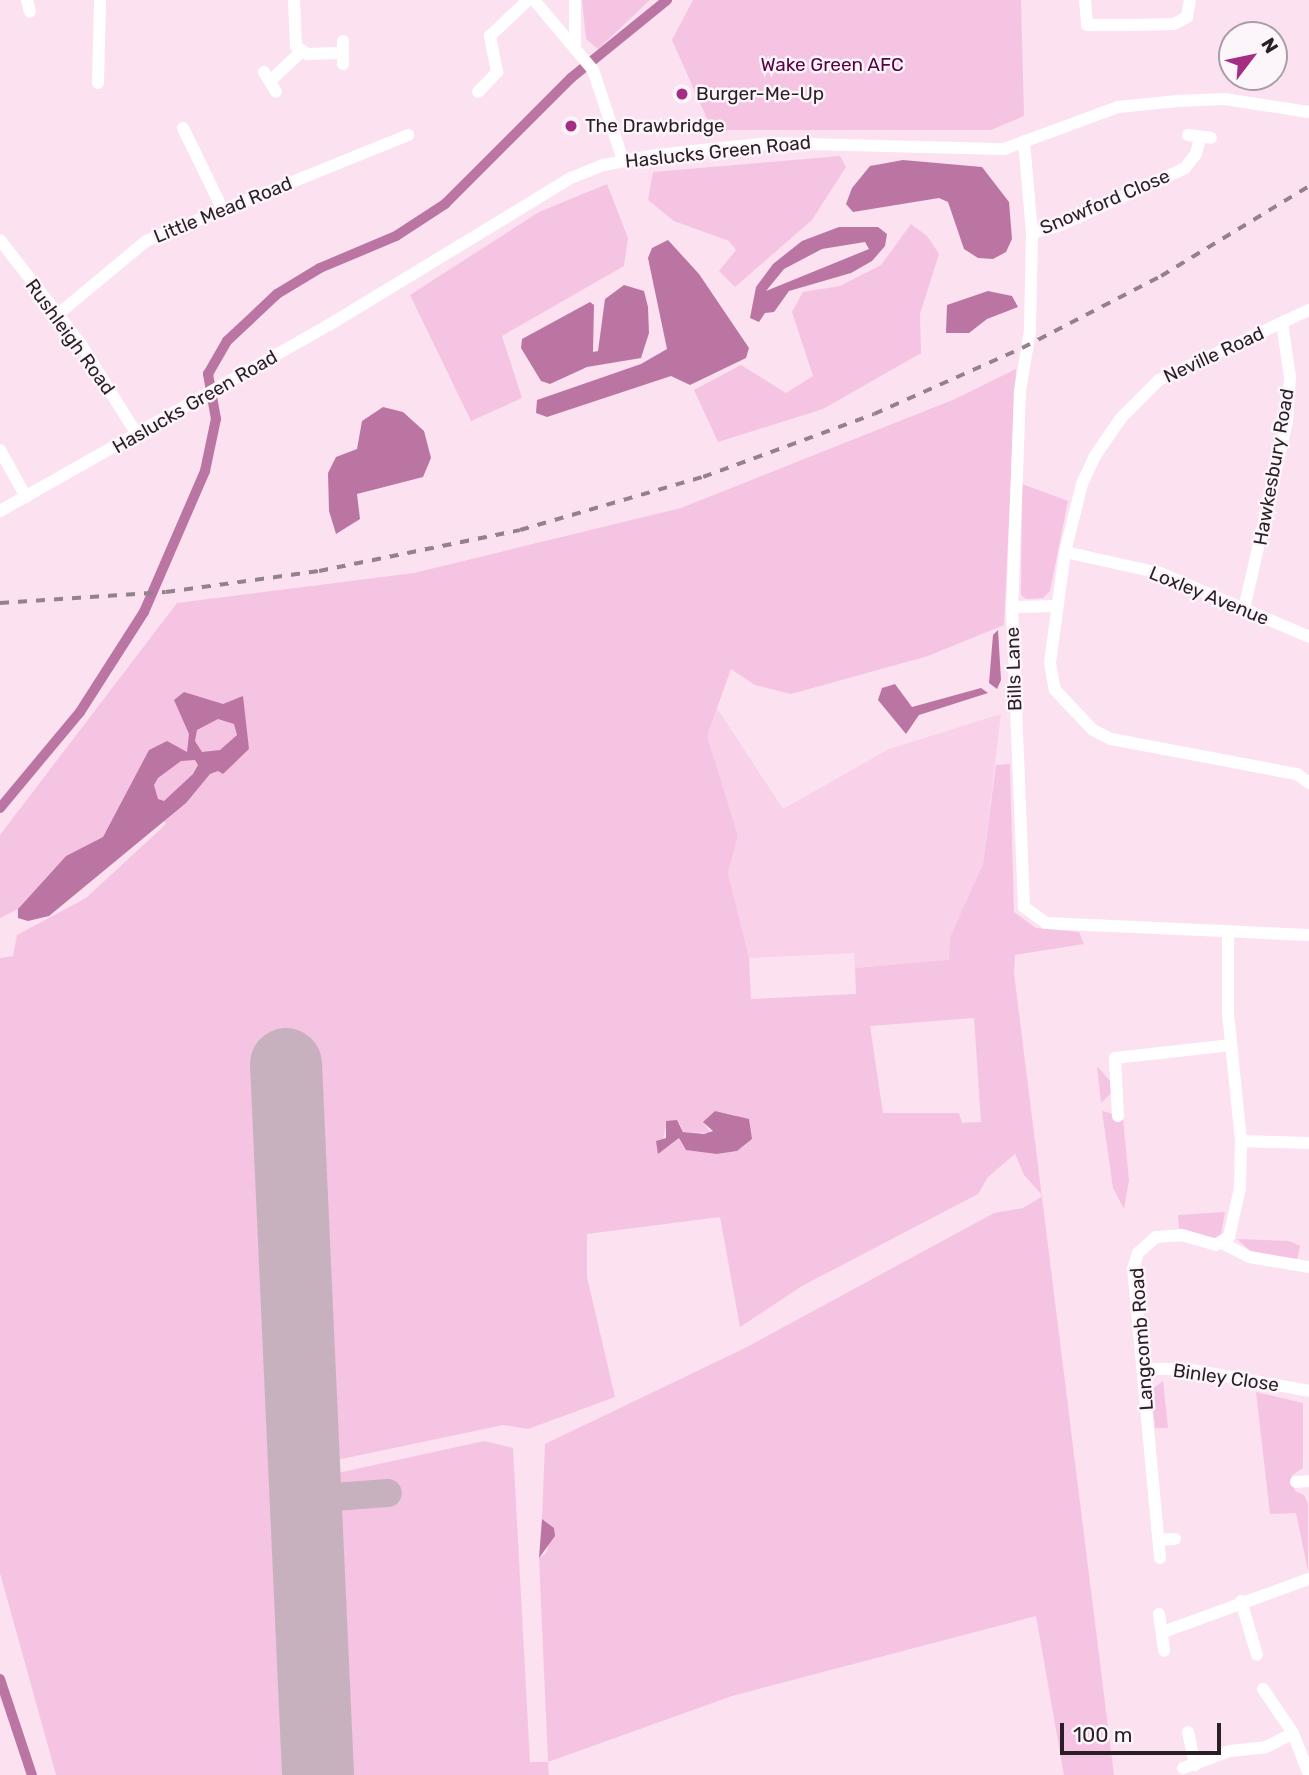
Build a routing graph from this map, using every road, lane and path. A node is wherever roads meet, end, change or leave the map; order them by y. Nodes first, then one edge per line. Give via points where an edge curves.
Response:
1 (100, 0) edge
2 (294, 0) edge
3 (528, 0) edge
4 (534, 0) edge
5 (575, 0) edge
6 (1085, 0) edge
7 (1190, 0) edge
8 (575, 44) junction
9 (301, 52) junction
10 (343, 53) dead end
11 (270, 82) dead end
12 (98, 83) dead end
13 (478, 92) dead end
14 (1309, 112) edge
15 (183, 128) dead end
16 (408, 135) dead end
17 (1200, 137) dead end
18 (1024, 141) junction
19 (623, 160) junction
20 (223, 210) junction
21 (1032, 233) junction
22 (0, 240) edge
23 (1309, 310) edge
24 (57, 316) junction
25 (1282, 323) junction
26 (138, 436) junction
27 (0, 450) edge
28 (26, 497) junction
29 (0, 511) edge
30 (1065, 552) junction
31 (1056, 606) junction
32 (1012, 607) junction
33 (1244, 609) junction
34 (1309, 637) edge
35 (1308, 782) edge
36 (1228, 931) junction
37 (1309, 934) edge
38 (1231, 1045) junction
39 (1113, 1109) dead end
40 (1241, 1141) junction
41 (1309, 1143) edge
42 (1222, 1243) junction
43 (1309, 1267) edge
44 (1143, 1369) junction
45 (1309, 1391) edge
46 (1175, 1539) dead end
47 (1159, 1540) junction
48 (1160, 1558) dead end
49 (1309, 1579) edge
50 (1241, 1601) junction
51 (1159, 1614) dead end
52 (1163, 1632) junction
53 (1164, 1651) dead end
54 (1257, 1655) dead end
55 (1263, 1689) dead end
56 (1188, 1732) dead end
57 (1293, 1733) junction
58 (1309, 1775) edge

1 - 12 street
2 - 9 street via 293,36
3 - 13 street via 490,36 497,72
4 - 8 street
5 - 8 street
6 - 7 street via 1087,25 1130,25 1174,24 1187,17
8 - 19 street via 589,64
9 - 10 street
9 - 11 street
14 - 18 street, Haslucks Green Road via 1224,99 1118,107
15 - 20 street
16 - 20 street, Little Mead Road
17 - 21 street, Snowford Close via 1196,154 1185,168 1058,226
18 - 19 street, Haslucks Green Road via 1004,149 969,151 883,142 770,143
18 - 21 street, Bills Lane
19 - 26 street, Haslucks Green Road via 571,178
20 - 24 street, Little Mead Road via 146,241
21 - 32 street, Bills Lane
22 - 24 street, Rushleigh Road
23 - 25 street, Neville Road
24 - 26 street, Rushleigh Road via 80,343
25 - 30 street, Neville Road via 1159,380 1135,399 1095,456
25 - 33 street, Hawkesbury Road via 1290,377 1287,421
26 - 28 street, Haslucks Green Road
27 - 28 street
28 - 29 street, Haslucks Green Road
30 - 31 street, Neville Road
30 - 33 street, Loxley Avenue via 1160,573
31 - 32 street
31 - 35 street, Neville Road via 1050,663 1055,690 1093,730 1111,738 1297,774
32 - 36 street, Bills Lane via 1021,898 1027,912 1046,923
33 - 34 street, Loxley Avenue
36 - 37 street, Bills Lane
36 - 38 street
38 - 39 street via 1115,1058
38 - 40 street
40 - 41 street
40 - 42 street via 1240,1188 1229,1237
42 - 43 street, Langcomb Road via 1249,1256
42 - 44 street, Langcomb Road via 1169,1234 1156,1237 1138,1253 1133,1269
44 - 45 street, Binley Close via 1186,1369
44 - 47 street, Langcomb Road
46 - 47 street
47 - 48 street, Langcomb Road
49 - 50 street
50 - 52 street
50 - 54 street
51 - 52 street
52 - 53 street
55 - 57 street
56 - 57 street via 1189,1767 1230,1751 1266,1747
57 - 58 street

